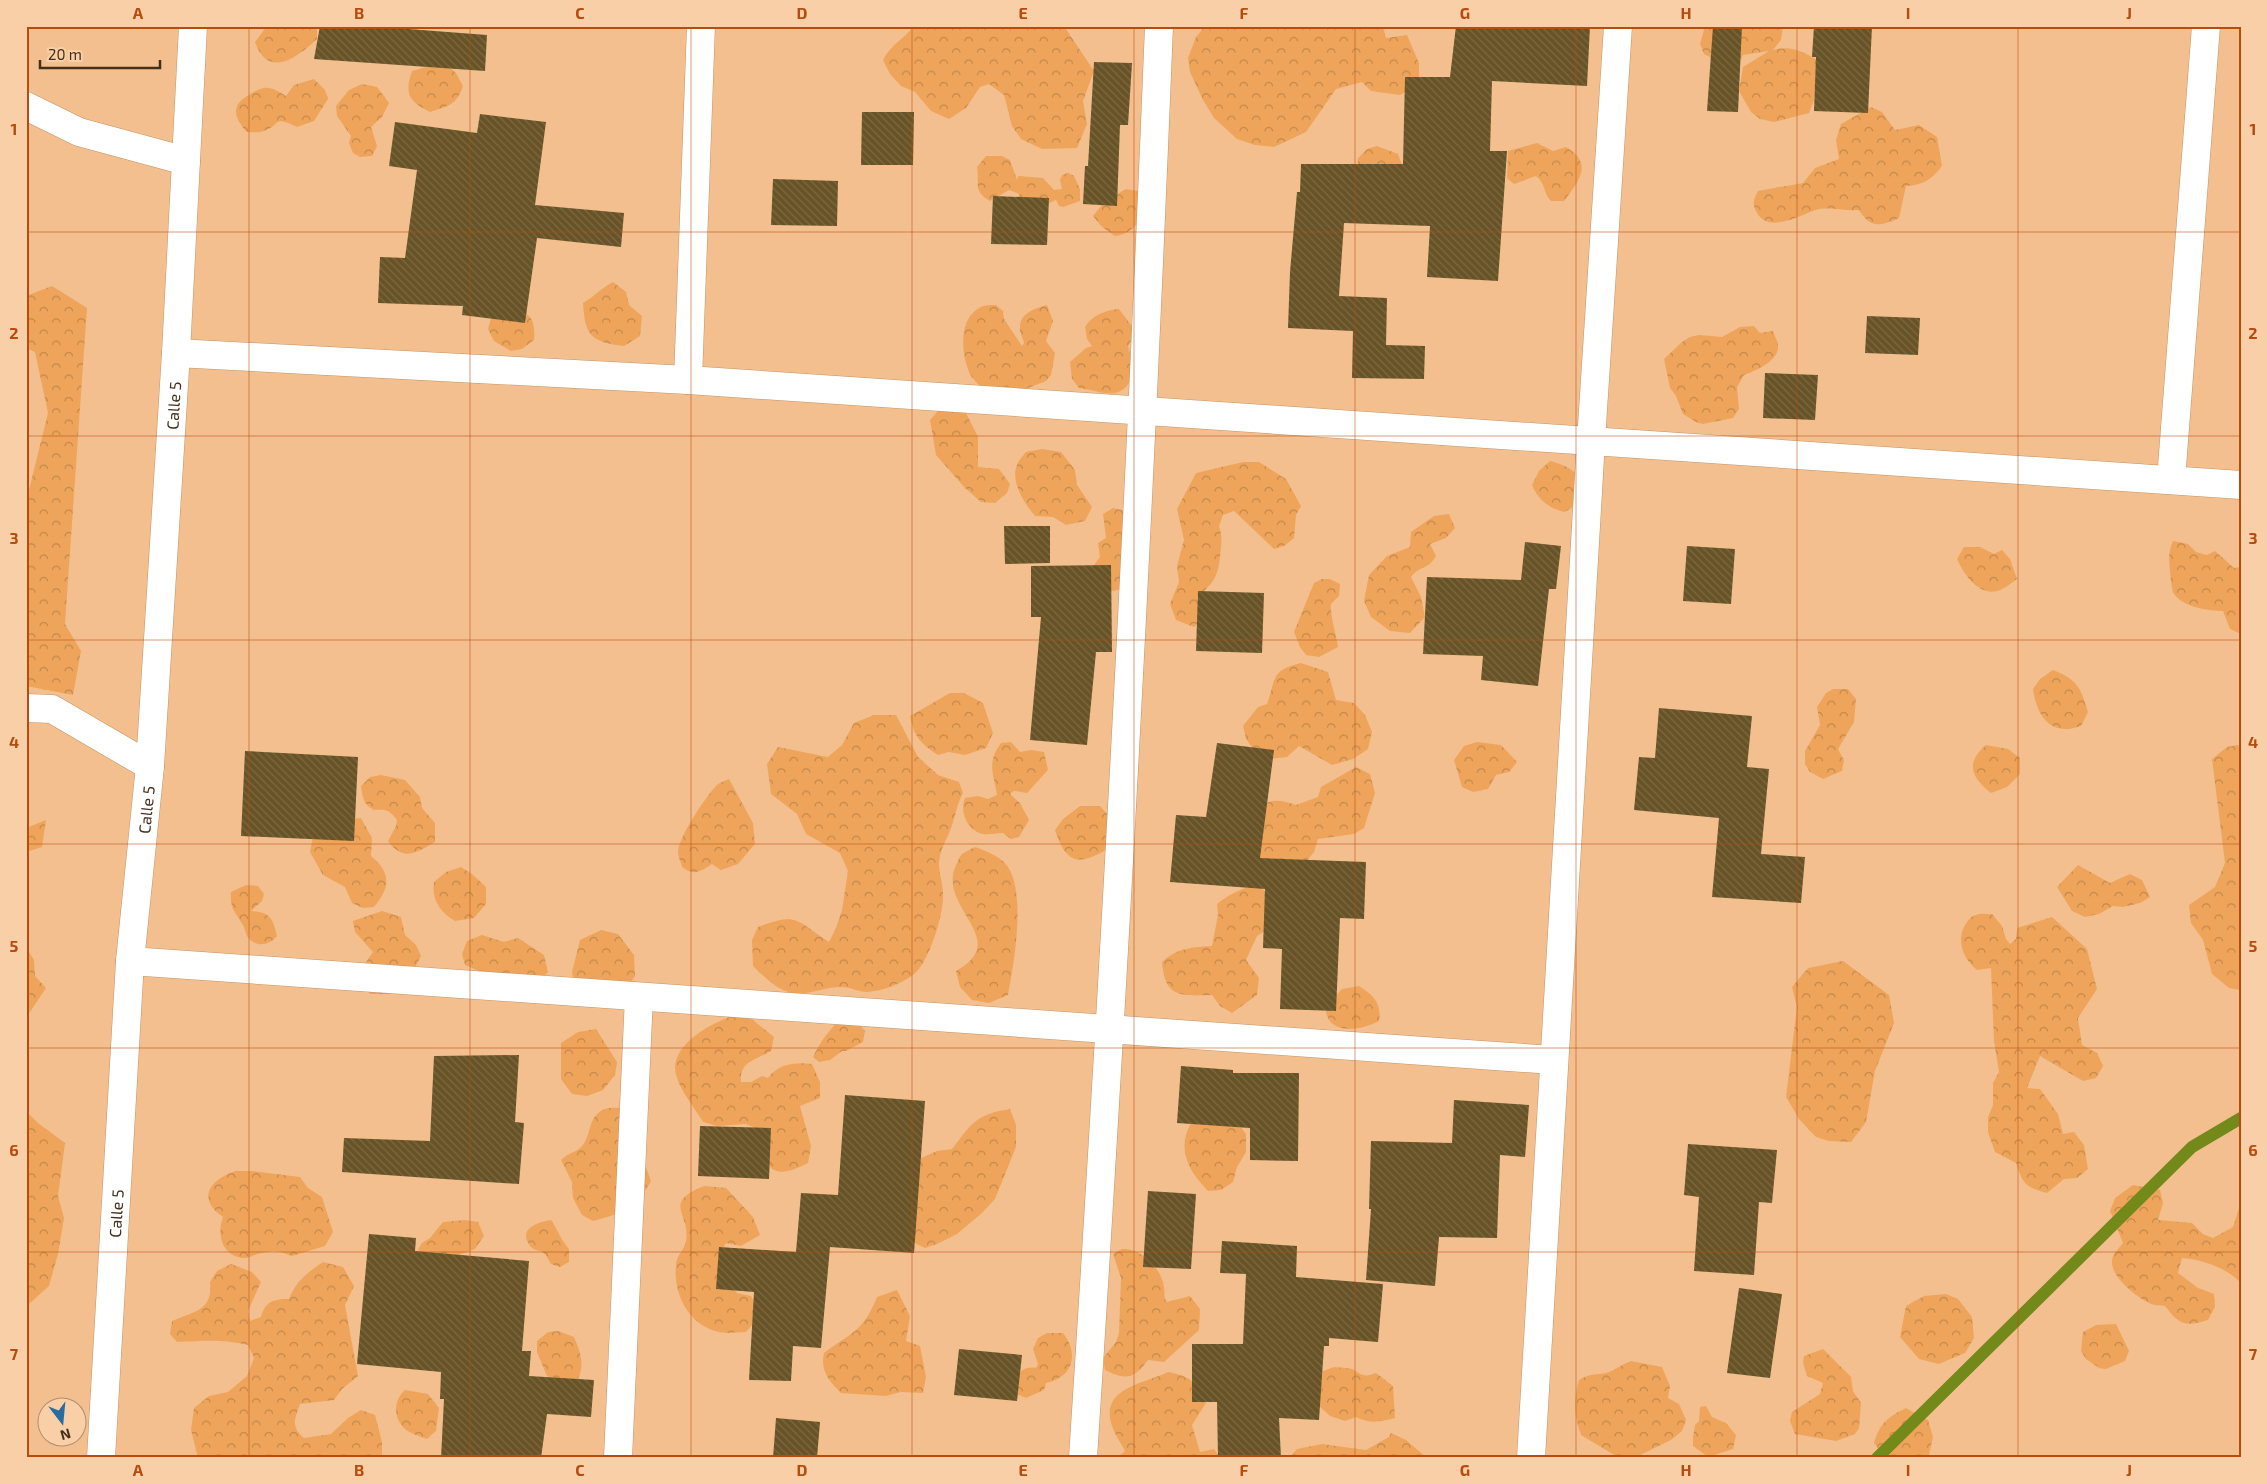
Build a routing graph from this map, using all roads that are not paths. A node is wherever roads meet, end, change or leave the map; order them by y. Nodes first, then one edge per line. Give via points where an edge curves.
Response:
1 (193, 26) edge
2 (701, 26) edge
3 (1158, 26) edge
4 (1618, 26) edge
5 (2206, 26) edge
6 (26, 106) edge
7 (186, 161) junction
8 (176, 353) junction
9 (688, 380) junction
10 (1144, 410) junction
11 (1591, 440) junction
12 (2171, 480) junction
13 (2241, 484) edge
14 (26, 708) edge
15 (150, 766) junction
16 (130, 961) junction
17 (639, 997) junction
18 (1111, 1029) junction
19 (1553, 1060) junction
20 (101, 1458) edge
21 (618, 1458) edge
22 (1083, 1458) edge
23 (1530, 1458) edge

1 - 7 street, Calle 5
2 - 9 street
3 - 10 street
4 - 11 street
5 - 12 street
6 - 7 street via 79,132
7 - 8 street, Calle 5
8 - 9 street
8 - 15 street, Calle 5
9 - 10 street
10 - 11 street
10 - 18 street
11 - 12 street
11 - 19 street
12 - 13 street
14 - 15 street via 52,709
15 - 16 street, Calle 5
16 - 17 street
16 - 20 street, Calle 5
17 - 18 street
17 - 21 street
18 - 19 street
18 - 22 street
19 - 23 street

